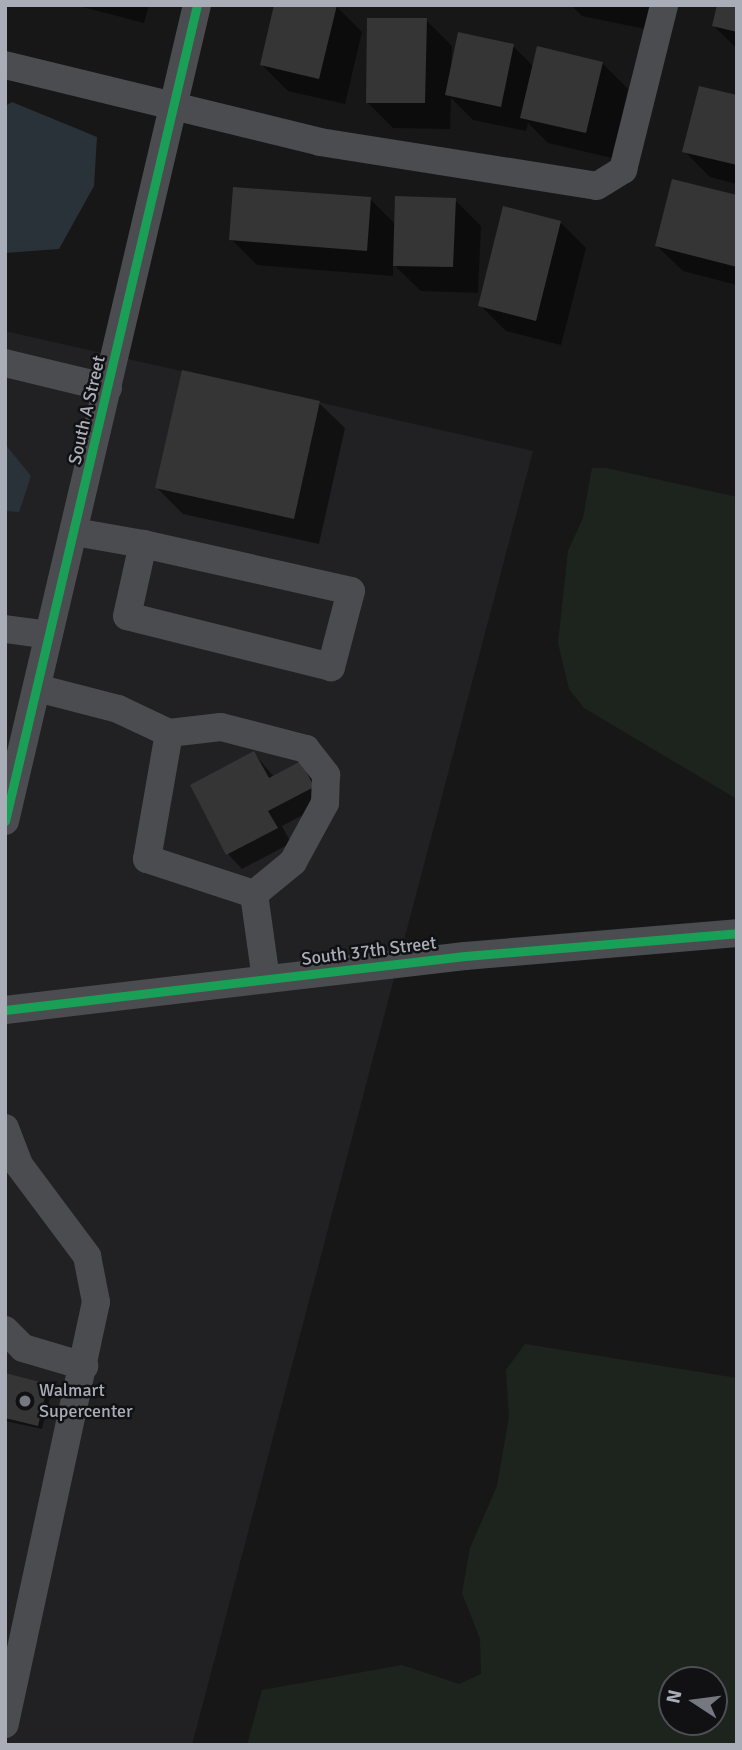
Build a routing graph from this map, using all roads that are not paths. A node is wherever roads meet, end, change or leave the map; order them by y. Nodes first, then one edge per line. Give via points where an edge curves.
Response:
1 (197, 5) edge
2 (664, 5) edge
3 (5, 65) edge
4 (173, 106) junction
5 (5, 363) edge
6 (108, 388) junction
7 (75, 532) junction
8 (143, 544) junction
9 (5, 629) edge
10 (49, 635) junction
11 (37, 688) junction
12 (169, 733) junction
13 (5, 821) edge
14 (254, 894) junction
15 (737, 933) edge
16 (266, 979) junction
17 (5, 1010) edge
18 (5, 1128) edge
19 (5, 1330) edge
20 (84, 1366) junction
21 (5, 1724) edge

1 - 4 street, South A Street
2 - 4 street via 623,170 597,186 320,142
3 - 4 street
4 - 6 street, South A Street
5 - 6 street
6 - 7 street, South A Street
7 - 8 street
7 - 10 street, South A Street
8 - 8 street via 351,591 331,667 127,616
9 - 10 street
10 - 11 street, South A Street
11 - 12 street via 118,709
11 - 13 street, South A Street
12 - 14 street via 147,859
12 - 14 street via 221,727 306,749 326,775 324,803 293,862
14 - 16 street
15 - 16 street, South 37th Street via 465,956
16 - 17 street, South 37th Street
18 - 20 street via 19,1165 87,1256 96,1302
19 - 20 street via 23,1348
20 - 21 street

